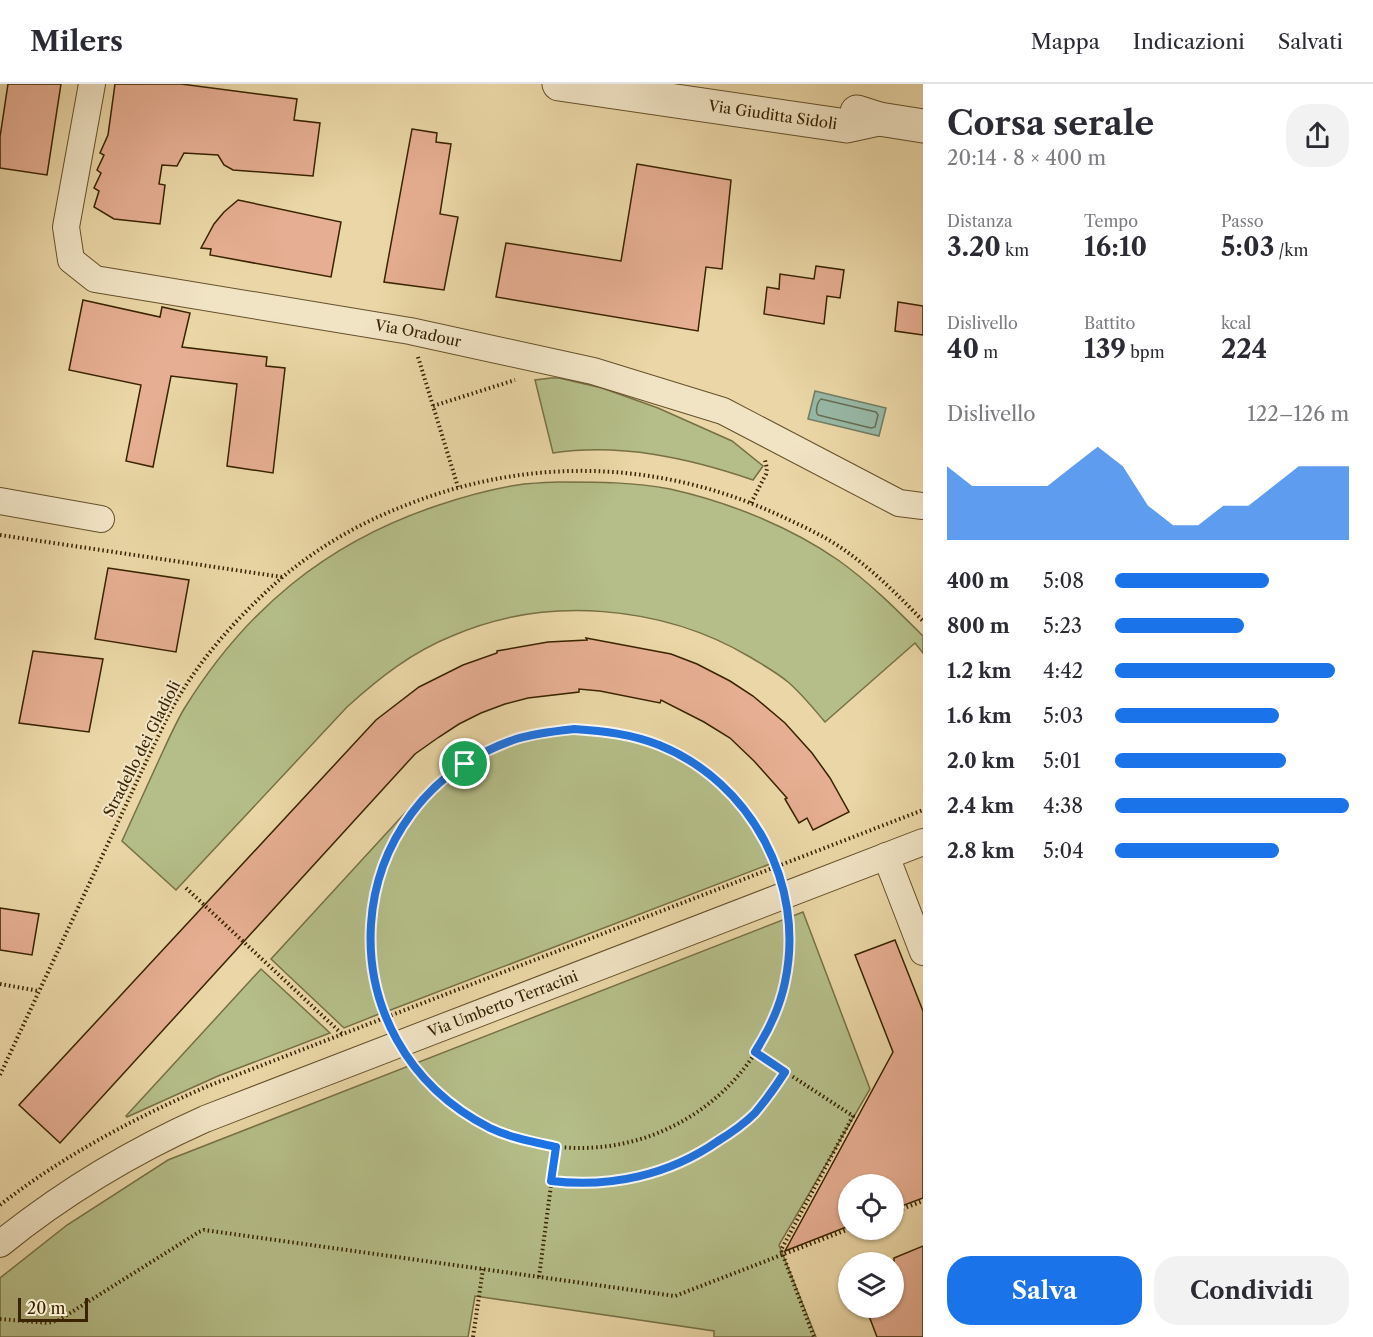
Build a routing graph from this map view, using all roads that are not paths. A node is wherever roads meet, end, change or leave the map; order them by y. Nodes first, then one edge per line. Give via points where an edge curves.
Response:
1 (92, 84) edge
2 (559, 84) edge
3 (681, 84) edge
4 (879, 119) junction
5 (923, 126) edge
6 (0, 501) edge
7 (923, 506) edge
8 (101, 519) dead end
9 (923, 842) edge
10 (886, 856) junction
11 (923, 952) edge
12 (0, 1244) edge

1 - 7 street, Via Oradour via 66,227 70,260 95,279 410,331 592,371 723,411 899,503
2 - 4 street, Via Giuditta Sidoli via 847,126
3 - 4 street, Via Giuditta Sidoli via 850,109
4 - 5 street, Via Giuditta Sidoli
6 - 8 street
9 - 10 street, Via Umberto Terracini
10 - 11 street
10 - 12 street, Via Umberto Terracini via 228,1109 120,1161 58,1200

